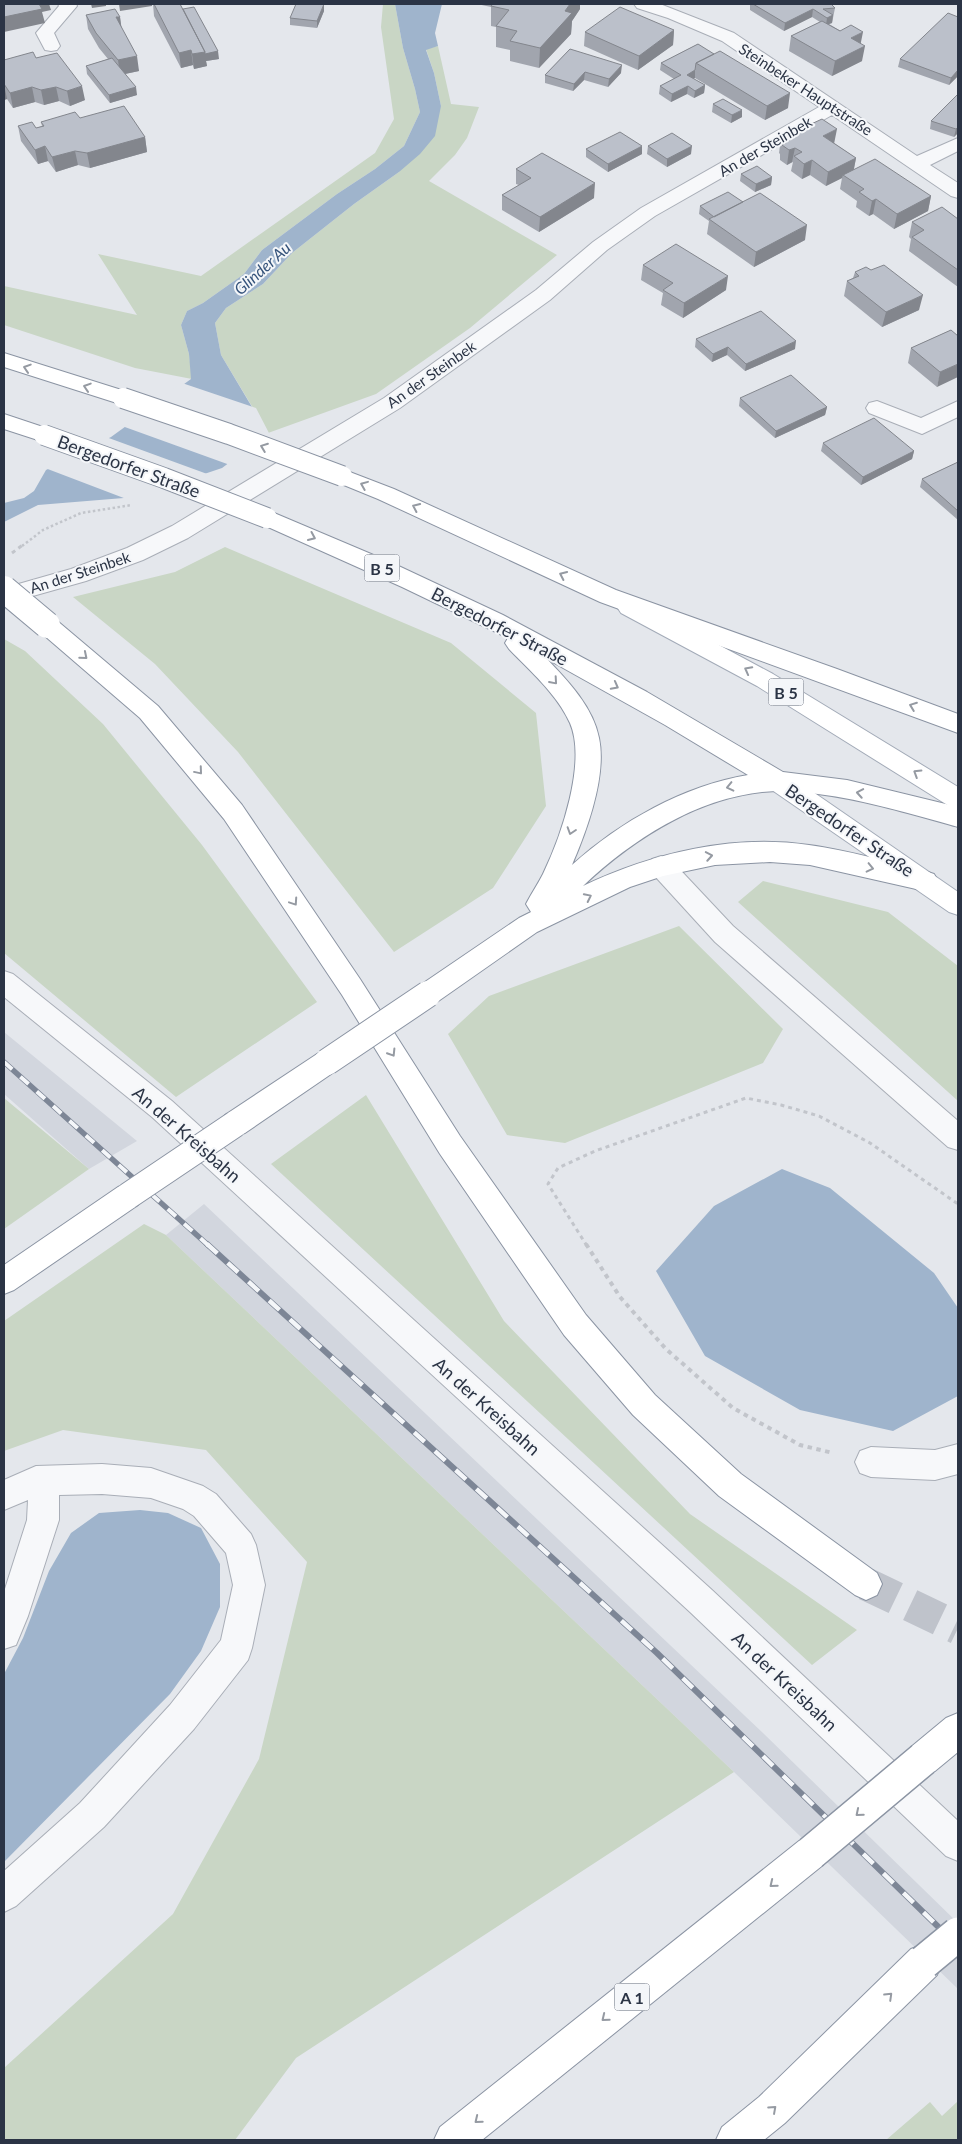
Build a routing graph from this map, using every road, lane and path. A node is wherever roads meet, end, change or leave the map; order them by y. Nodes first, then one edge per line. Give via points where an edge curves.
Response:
1 (67, 4) edge
2 (644, 4) edge
3 (692, 4) edge
4 (674, 14) junction
5 (51, 46) dead end
6 (833, 107) junction
7 (958, 144) edge
8 (918, 163) junction
9 (958, 192) edge
10 (4, 360) edge
11 (877, 408) dead end
12 (958, 408) edge
13 (4, 421) edge
14 (138, 504) dead end
15 (10, 554) dead end
16 (4, 589) edge
17 (4, 594) edge
18 (608, 596) junction
19 (495, 622) junction
20 (958, 724) edge
21 (778, 781) junction
22 (958, 799) edge
23 (958, 817) edge
24 (662, 866) junction
25 (925, 881) junction
26 (958, 906) edge
27 (528, 925) junction
28 (4, 982) edge
29 (958, 1138) edge
30 (958, 1204) edge
31 (4, 1281) edge
32 (958, 1459) edge
33 (871, 1462) joint
34 (44, 1481) junction
35 (4, 1495) edge
36 (866, 1584) tunnel mouth
37 (4, 1633) edge
38 (958, 1730) edge
39 (958, 1844) edge
40 (4, 1894) edge
41 (958, 1934) edge
42 (453, 2140) edge
43 (735, 2140) edge

1 - 5 street via 45,34
2 - 4 street, Steinbeker Hauptstraße
3 - 4 street
4 - 6 street, Steinbeker Hauptstraße via 728,38
6 - 8 street, Steinbeker Hauptstraße
6 - 17 street, An der Steinbek via 648,212 600,246 543,295 392,403 180,532 135,554 78,575
7 - 8 street
8 - 9 street, Steinbeker Hauptstraße
18 -> 10 main road, B 5, bridge via 342,476 229,434
11 - 12 street via 922,427
13 -> 19 main road, Bergedorfer Straße / B 5, bridge via 267,518 374,564
14 - 15 path via 82,513 43,530
16 -> 36 main road, bridge via 149,712 233,812 351,987 450,1145 575,1325 644,1405 730,1485
20 -> 18 main road
22 -> 18 main road, B 5 via 765,680
19 -> 21 main road, Bergedorfer Straße / B 5 via 702,734
19 -> 27 main road via 565,694 588,738 585,784 570,835 556,874
23 -> 21 main road via 876,796
21 - 25 main road, Bergedorfer Straße / B 5
21 -> 27 main road via 710,792 660,816 599,857
24 -> 25 main road via 715,855 770,852 810,855
27 -> 24 main road via 622,880
24 - 29 street via 724,934
25 - 26 main road, Bergedorfer Straße / B 5
27 - 31 main road, bridge
28 - 39 street, An der Kreisbahn via 162,1109 701,1601
30 - 33 path via 870,1143 819,1116 746,1098 595,1151 558,1168 548,1184 620,1297 666,1349 733,1408 800,1445
32 - 33 street via 935,1465
34 - 35 street via 36,1481
34 - 37 street via 43,1520
34 - 40 street via 102,1478 151,1483 192,1497 205,1505 240,1545 248,1585 236,1648 182,1717 92,1815
38 -> 42 main road, A 1, bridge via 811,1853
43 -> 41 main road, bridge via 772,2110 924,1962

